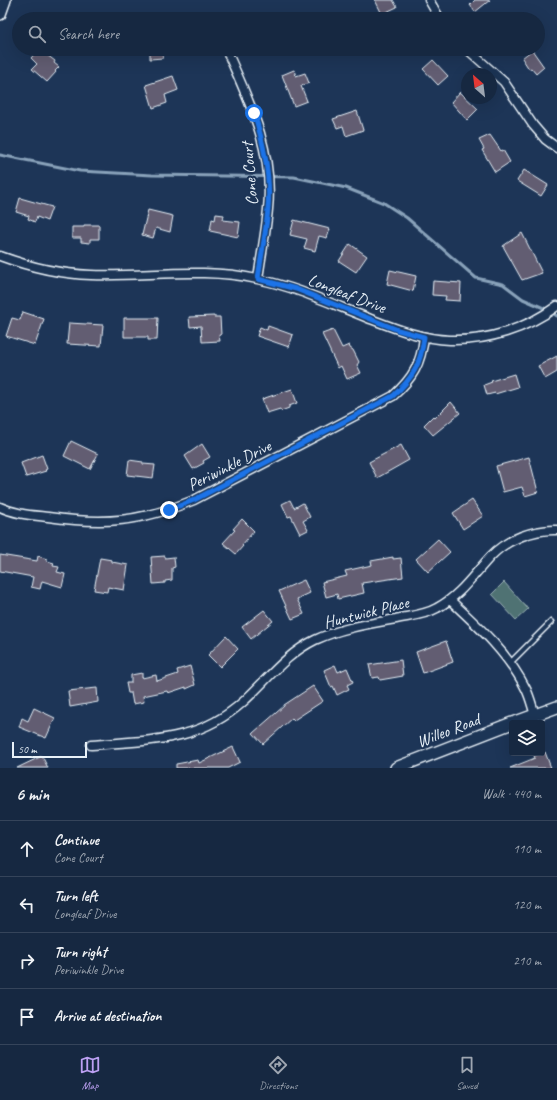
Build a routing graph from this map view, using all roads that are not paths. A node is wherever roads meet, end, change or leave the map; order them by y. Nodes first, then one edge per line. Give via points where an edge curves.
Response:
1 (5, 0) edge
2 (429, 0) edge
3 (436, 12) edge
4 (0, 13) edge
5 (229, 56) edge
6 (475, 56) edge
7 (557, 148) edge
8 (0, 256) edge
9 (258, 279) junction
10 (557, 306) edge
11 (424, 337) junction
12 (0, 507) edge
13 (557, 530) edge
14 (450, 600) junction
15 (551, 622) dead end
16 (510, 663) junction
17 (557, 707) edge
18 (535, 714) junction
19 (520, 720) edge
20 (509, 725) edge
21 (91, 745) dead end
22 (396, 768) edge

1 - 4 street
2 - 3 street
5 - 9 street, Cone Court via 254,113 261,135 269,181 268,209
6 - 7 street via 504,82 533,125
8 - 9 street, Longleaf Drive via 20,264 71,274 205,272
9 - 11 street, Longleaf Drive via 296,289 398,330
10 - 11 street, Longleaf Drive via 523,326 499,335 449,340
11 - 12 street, Periwinkle Drive via 416,370 406,385 393,396 188,503 143,518 92,522 12,512
13 - 14 street, Huntwick Place via 537,532 508,543 492,554
14 - 16 street via 491,640
14 - 21 street, Huntwick Place via 424,613 349,628 330,633 312,642 283,662 232,711 198,730 165,739
15 - 16 lane
16 - 18 street via 526,689
17 - 18 street, Willeo Road
18 - 19 street, Willeo Road
20 - 22 street, Willeo Road

